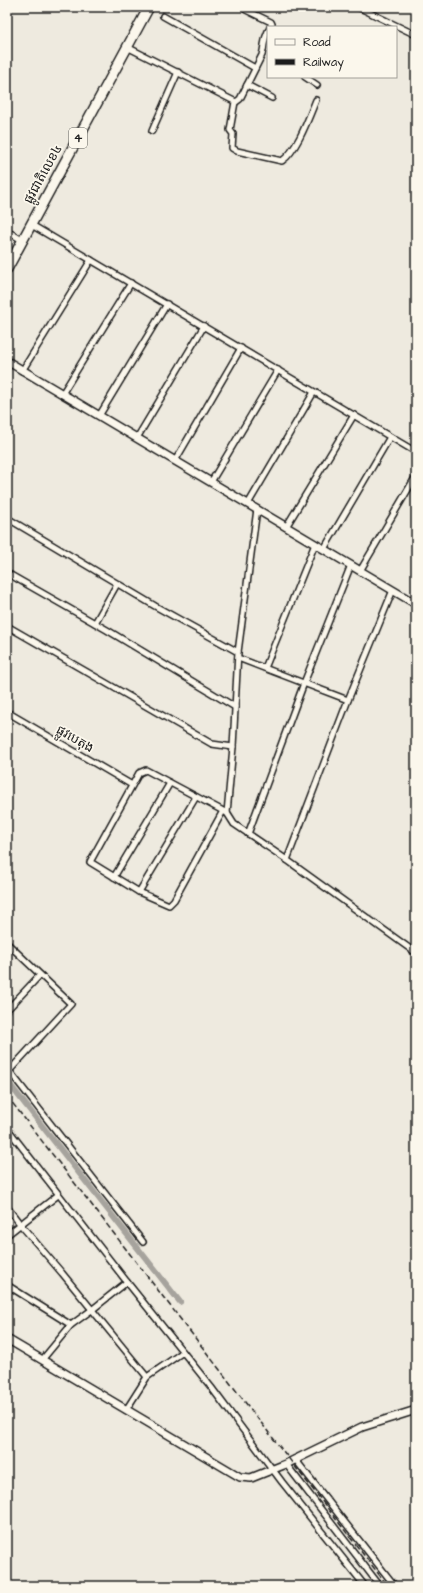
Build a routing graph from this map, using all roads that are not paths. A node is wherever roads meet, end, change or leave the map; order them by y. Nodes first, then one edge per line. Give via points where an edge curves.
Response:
1 (149, 7) edge
2 (358, 7) edge
3 (246, 10) dead end
4 (163, 16) dead end
5 (271, 26) edge
6 (267, 33) edge
7 (416, 34) edge
8 (127, 47) junction
9 (266, 53) edge
10 (255, 68) junction
11 (178, 72) junction
12 (306, 78) edge
13 (247, 85) junction
14 (317, 85) dead end
15 (272, 98) dead end
16 (316, 100) dead end
17 (235, 102) junction
18 (152, 131) dead end
19 (30, 224) junction
20 (7, 231) edge
21 (22, 240) junction
22 (91, 260) junction
23 (7, 269) edge
24 (130, 283) junction
25 (167, 304) junction
26 (204, 326) junction
27 (241, 348) junction
28 (7, 361) edge
29 (22, 370) junction
30 (278, 370) junction
31 (314, 392) junction
32 (62, 394) junction
33 (354, 415) junction
34 (98, 416) junction
35 (390, 437) junction
36 (137, 438) junction
37 (416, 452) edge
38 (176, 461) junction
39 (416, 476) edge
40 (211, 482) junction
41 (248, 504) junction
42 (257, 509) junction
43 (7, 518) edge
44 (286, 527) junction
45 (315, 544) junction
46 (324, 549) junction
47 (351, 565) junction
48 (360, 570) junction
49 (7, 573) edge
50 (117, 584) junction
51 (393, 590) junction
52 (416, 604) edge
53 (95, 623) junction
54 (7, 626) edge
55 (238, 655) junction
56 (265, 668) junction
57 (304, 683) junction
58 (348, 700) junction
59 (235, 707) junction
60 (7, 712) edge
61 (233, 747) junction
62 (170, 783) junction
63 (132, 785) junction
64 (196, 797) junction
65 (225, 812) junction
66 (248, 834) junction
67 (287, 860) junction
68 (114, 877) junction
69 (139, 892) junction
70 (8, 945) edge
71 (416, 953) edge
72 (40, 975) junction
73 (7, 1010) edge
74 (8, 1070) edge
75 (7, 1130) edge
76 (58, 1195) junction
77 (7, 1207) edge
78 (20, 1224) junction
79 (7, 1235) edge
80 (143, 1242) dead end
81 (127, 1282) junction
82 (7, 1285) edge
83 (93, 1310) junction
84 (71, 1325) junction
85 (7, 1339) edge
86 (183, 1352) junction
87 (42, 1360) junction
88 (147, 1377) junction
89 (126, 1410) junction
90 (416, 1410) edge
91 (295, 1459) junction
92 (286, 1464) junction
93 (273, 1469) junction
94 (364, 1586) edge
95 (380, 1586) edge
96 (395, 1586) edge

1 - 8 highway, ផ្លូវជាតិលេខ៤ / 4
2 - 7 street
3 - 5 street via 270,22
4 - 10 street
6 - 9 street via 264,40
8 - 11 street
8 - 19 highway, ផ្លូវជាតិលេខ៤ / 4
9 - 10 street
10 - 13 street
11 - 17 street
11 - 18 street
12 - 14 street
13 - 15 street
13 - 17 street via 238,102
16 - 17 street via 303,131 289,155 282,161 232,148 233,134 230,130
19 - 21 highway, ផ្លូវជាតិលេខ៤ / 4
19 - 22 street
20 - 21 street
21 - 23 highway, ផ្លូវជាតិលេខ៤ / 4
22 - 24 street
22 - 29 street
24 - 25 street
24 - 32 street
25 - 26 street
25 - 34 street
26 - 27 street
26 - 36 street
27 - 30 street
27 - 38 street
28 - 29 street
29 - 32 street
30 - 31 street
30 - 40 street
31 - 33 street
31 - 41 street
32 - 34 street
33 - 35 street
33 - 44 street
34 - 36 street
35 - 37 street
35 - 46 street
36 - 38 street
38 - 40 street
39 - 48 street
40 - 41 street
41 - 42 street
42 - 44 street
42 - 55 street
43 - 50 street
44 - 45 street
45 - 46 street
45 - 56 street
46 - 47 street
47 - 48 street
47 - 57 street
48 - 51 street
49 - 53 street
50 - 53 street
50 - 55 street
51 - 52 street
51 - 58 street
53 - 59 street
54 - 61 street via 212,744
55 - 56 street
55 - 59 street
56 - 57 street
57 - 58 street
57 - 66 street
58 - 67 street
59 - 61 street
60 - 63 street, ផ្លូវបេតុង
61 - 65 street
62 - 63 street via 143,770
62 - 64 street
62 - 68 street
63 - 68 street via 90,859
64 - 65 street
64 - 69 street
65 - 66 street via 234,824
65 - 69 street via 171,904 163,904
66 - 67 street
67 - 71 street
68 - 69 street
70 - 72 street
72 - 73 street
72 - 74 street via 71,1004
74 - 80 street
75 - 76 street
76 - 78 street
76 - 81 street
77 - 78 street
78 - 79 street
78 - 83 street
81 - 83 street
81 - 86 street
82 - 84 street
83 - 84 street
83 - 88 street
84 - 87 street
85 - 87 street
86 - 88 street
86 - 93 street
87 - 89 street
88 - 89 street
89 - 93 street via 240,1477 251,1478
90 - 91 street via 362,1427
91 - 92 street
91 - 96 street
92 - 93 street
92 - 95 street
93 - 94 street

